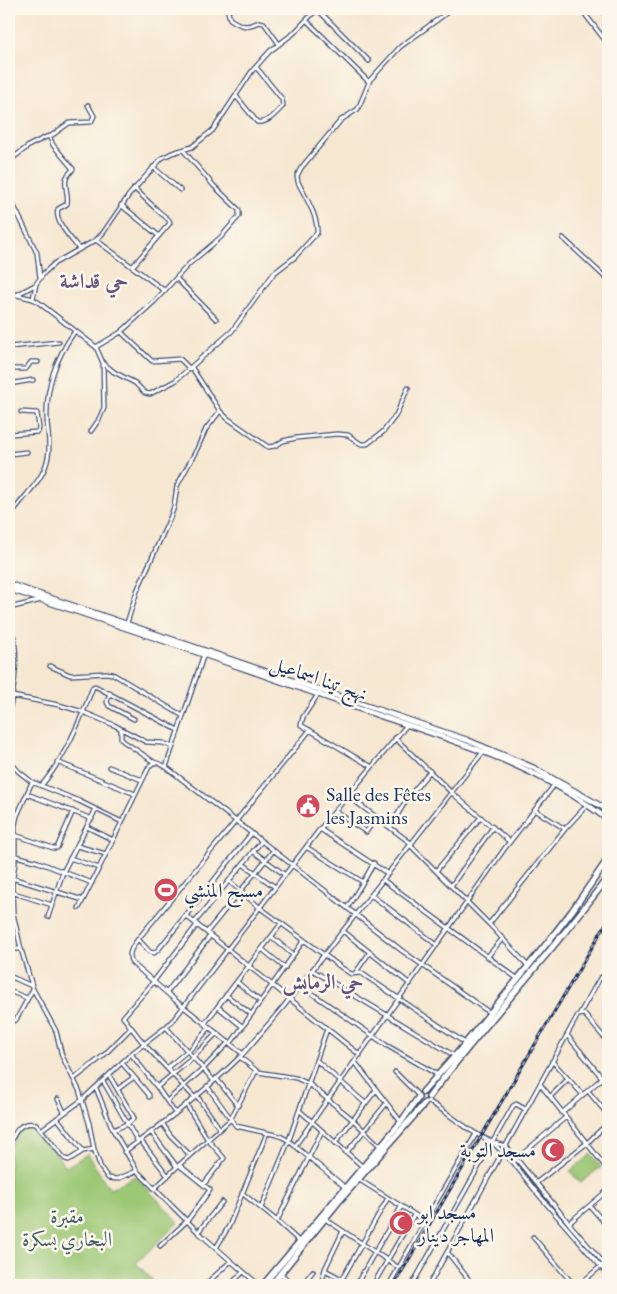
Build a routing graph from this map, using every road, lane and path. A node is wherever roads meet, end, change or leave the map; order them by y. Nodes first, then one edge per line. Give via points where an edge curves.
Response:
1 (230, 9) edge
2 (317, 9) edge
3 (452, 9) edge
4 (581, 9) edge
5 (306, 20) junction
6 (279, 44) junction
7 (608, 44) edge
8 (369, 61) dead end
9 (256, 67) junction
10 (369, 82) junction
11 (235, 96) junction
12 (88, 106) dead end
13 (50, 136) junction
14 (184, 150) junction
15 (9, 161) edge
16 (153, 167) junction
17 (134, 188) junction
18 (180, 190) dead end
19 (13, 204) dead end
20 (121, 205) junction
21 (159, 236) junction
22 (563, 238) dead end
23 (96, 240) junction
24 (78, 249) junction
25 (132, 268) junction
26 (176, 278) junction
27 (40, 279) junction
28 (608, 280) edge
29 (36, 284) junction
30 (165, 291) junction
31 (9, 292) edge
32 (18, 294) junction
33 (32, 299) junction
34 (216, 319) dead end
35 (75, 331) junction
36 (120, 332) junction
37 (59, 342) dead end
38 (9, 346) edge
39 (96, 348) junction
40 (38, 362) dead end
41 (103, 363) junction
42 (191, 368) junction
43 (9, 369) edge
44 (33, 380) dead end
45 (9, 384) edge
46 (408, 388) dead end
47 (220, 411) junction
48 (21, 412) dead end
49 (91, 431) dead end
50 (9, 434) edge
51 (27, 452) dead end
52 (9, 454) edge
53 (9, 518) edge
54 (9, 584) edge
55 (9, 589) edge
56 (42, 600) junction
57 (9, 608) edge
58 (127, 624) junction
59 (9, 629) edge
60 (204, 654) junction
61 (50, 666) dead end
62 (320, 692) junction
63 (110, 693) junction
64 (12, 696) junction
65 (9, 711) edge
66 (83, 712) junction
67 (183, 716) junction
68 (134, 719) dead end
69 (410, 720) junction
70 (406, 725) junction
71 (120, 729) junction
72 (178, 730) junction
73 (310, 730) junction
74 (396, 738) junction
75 (172, 747) junction
76 (483, 752) junction
77 (9, 760) edge
78 (57, 762) junction
79 (154, 762) junction
80 (109, 767) dead end
81 (166, 767) junction
82 (372, 767) junction
83 (430, 771) junction
84 (142, 780) junction
85 (32, 782) junction
86 (556, 784) junction
87 (40, 786) junction
88 (452, 793) junction
89 (27, 794) junction
90 (135, 794) junction
91 (348, 796) junction
92 (588, 804) junction
93 (96, 810) junction
94 (536, 810) junction
95 (608, 810) edge
96 (73, 811) junction
97 (335, 811) junction
98 (9, 812) edge
99 (17, 816) junction
100 (481, 817) junction
101 (377, 818) junction
102 (92, 819) junction
103 (608, 820) edge
104 (236, 821) junction
105 (122, 822) junction
106 (86, 827) junction
107 (390, 827) junction
108 (493, 827) junction
109 (320, 829) junction
110 (566, 829) junction
111 (9, 832) edge
112 (14, 834) junction
113 (251, 834) junction
114 (113, 840) junction
115 (261, 842) junction
116 (510, 842) junction
117 (412, 845) junction
118 (76, 846) junction
119 (306, 847) junction
120 (273, 851) junction
121 (253, 852) junction
122 (9, 854) edge
123 (106, 854) junction
124 (14, 855) junction
125 (70, 858) junction
126 (608, 859) edge
127 (265, 861) junction
128 (374, 863) junction
129 (243, 864) junction
130 (293, 865) junction
131 (99, 868) junction
132 (63, 872) junction
133 (436, 872) junction
134 (255, 873) junction
135 (388, 874) junction
136 (285, 875) junction
137 (608, 877) edge
138 (12, 878) junction
139 (383, 880) junction
140 (229, 881) junction
141 (363, 882) junction
142 (92, 883) junction
143 (451, 886) junction
144 (275, 887) junction
145 (57, 891) junction
146 (241, 891) junction
147 (12, 892) junction
148 (371, 895) junction
149 (83, 900) junction
150 (467, 902) junction
151 (52, 905) junction
152 (260, 907) junction
153 (79, 908) dead end
154 (346, 908) junction
155 (186, 916) junction
156 (355, 916) junction
157 (48, 917) dead end
158 (196, 923) junction
159 (281, 924) junction
160 (489, 924) junction
161 (449, 928) junction
162 (343, 931) junction
163 (208, 934) junction
164 (272, 937) junction
165 (503, 938) junction
166 (138, 940) junction
167 (304, 940) junction
168 (437, 946) junction
169 (9, 948) edge
170 (20, 949) junction
171 (262, 949) junction
172 (227, 950) junction
173 (370, 952) junction
174 (293, 955) junction
175 (324, 955) junction
176 (488, 956) junction
177 (249, 966) junction
178 (422, 966) junction
179 (528, 966) junction
180 (284, 968) junction
181 (312, 970) junction
182 (355, 973) junction
183 (9, 976) edge
184 (608, 977) edge
185 (518, 979) junction
186 (154, 981) junction
187 (237, 982) junction
188 (410, 984) junction
189 (272, 985) junction
190 (300, 985) junction
191 (32, 988) junction
192 (9, 992) edge
193 (168, 992) junction
194 (226, 995) junction
195 (27, 998) junction
196 (289, 999) junction
197 (400, 999) junction
198 (260, 1001) junction
199 (184, 1006) junction
200 (218, 1007) junction
201 (251, 1014) junction
202 (388, 1014) junction
203 (490, 1014) junction
204 (580, 1014) junction
205 (9, 1022) edge
206 (205, 1023) junction
207 (166, 1027) junction
208 (210, 1027) junction
209 (243, 1027) junction
210 (131, 1028) junction
211 (327, 1029) junction
212 (218, 1033) junction
213 (567, 1035) junction
214 (374, 1036) junction
215 (230, 1042) junction
216 (608, 1042) edge
217 (466, 1043) junction
218 (144, 1044) junction
219 (187, 1052) junction
220 (131, 1054) junction
221 (242, 1055) junction
222 (360, 1055) junction
223 (455, 1056) junction
224 (193, 1058) junction
225 (316, 1060) junction
226 (552, 1061) junction
227 (355, 1062) junction
228 (122, 1063) junction
229 (167, 1068) junction
230 (203, 1069) junction
231 (256, 1071) junction
232 (396, 1072) dead end
233 (608, 1073) edge
234 (109, 1075) junction
235 (173, 1075) junction
236 (438, 1075) junction
237 (134, 1077) junction
238 (602, 1078) junction
239 (74, 1079) junction
240 (568, 1079) junction
241 (215, 1080) junction
242 (103, 1081) junction
243 (340, 1081) junction
244 (309, 1084) junction
245 (540, 1084) junction
246 (608, 1085) edge
247 (184, 1086) junction
248 (207, 1086) junction
249 (157, 1087) junction
250 (96, 1088) junction
251 (118, 1089) junction
252 (376, 1090) junction
253 (588, 1090) junction
254 (420, 1095) junction
255 (583, 1095) junction
256 (196, 1097) junction
257 (550, 1097) junction
258 (149, 1098) dead end
259 (58, 1099) dead end
260 (82, 1100) junction
261 (328, 1100) junction
262 (427, 1100) junction
263 (167, 1101) junction
264 (365, 1103) junction
265 (186, 1104) junction
266 (386, 1104) junction
267 (238, 1106) junction
268 (525, 1109) junction
269 (64, 1112) junction
270 (300, 1112) junction
271 (175, 1113) junction
272 (562, 1113) junction
273 (608, 1115) edge
274 (566, 1117) junction
275 (57, 1118) junction
276 (352, 1119) junction
277 (230, 1120) junction
278 (312, 1122) junction
279 (401, 1122) junction
280 (162, 1123) junction
281 (608, 1123) edge
282 (127, 1124) junction
283 (220, 1129) junction
284 (41, 1130) junction
285 (113, 1130) junction
286 (364, 1130) junction
287 (322, 1131) junction
288 (151, 1132) junction
289 (268, 1133) junction
290 (476, 1134) junction
291 (208, 1140) junction
292 (290, 1140) junction
293 (139, 1142) junction
294 (335, 1142) junction
295 (492, 1143) junction
296 (587, 1143) junction
297 (9, 1146) edge
298 (295, 1146) junction
299 (380, 1146) junction
300 (506, 1146) junction
301 (94, 1149) junction
302 (83, 1151) junction
303 (124, 1152) junction
304 (502, 1152) junction
305 (346, 1153) junction
306 (190, 1155) junction
307 (309, 1158) junction
308 (518, 1158) junction
309 (513, 1162) junction
310 (178, 1166) junction
311 (363, 1168) junction
312 (608, 1170) edge
313 (137, 1171) junction
314 (168, 1176) junction
315 (358, 1179) junction
316 (204, 1184) junction
317 (535, 1184) junction
318 (346, 1188) junction
319 (154, 1189) junction
320 (608, 1190) edge
321 (242, 1194) junction
322 (388, 1198) junction
323 (222, 1202) dead end
324 (401, 1206) junction
325 (590, 1206) junction
326 (261, 1208) junction
327 (414, 1215) junction
328 (325, 1218) junction
329 (187, 1221) junction
330 (277, 1221) junction
331 (425, 1222) junction
332 (568, 1224) junction
333 (608, 1225) edge
334 (343, 1231) junction
335 (198, 1232) junction
336 (533, 1237) dead end
337 (300, 1242) junction
338 (362, 1243) junction
339 (160, 1246) dead end
340 (216, 1248) junction
341 (375, 1251) junction
342 (448, 1253) junction
343 (388, 1260) junction
344 (608, 1260) edge
345 (231, 1261) junction
346 (601, 1266) junction
347 (608, 1267) edge
348 (400, 1268) junction
349 (325, 1270) junction
350 (313, 1271) dead end
351 (243, 1272) junction
352 (281, 1274) junction
353 (608, 1275) edge
354 (211, 1279) junction
355 (342, 1279) junction
356 (205, 1285) edge
357 (217, 1285) edge
358 (230, 1285) edge
359 (259, 1285) edge
360 (263, 1285) edge
361 (271, 1285) edge
362 (294, 1285) edge
363 (302, 1285) edge
364 (321, 1285) edge
365 (354, 1285) edge
366 (373, 1285) edge
367 (389, 1285) edge
368 (412, 1285) edge
369 (429, 1285) edge
370 (473, 1285) edge
371 (574, 1285) edge
372 (579, 1285) edge

1 - 6 street via 230,19 244,26 264,23
2 - 5 street
2 - 8 street
3 - 10 street via 400,47
4 - 7 street
5 - 6 street
5 - 10 street
6 - 9 street
9 - 11 street
9 - 11 street via 282,99 283,106 261,123
10 - 42 street via 361,106 341,120 298,172 298,182 313,212 317,233 295,257 274,273 232,331
11 - 14 street via 212,130
12 - 13 street via 94,116 91,122 69,122
13 - 15 street via 30,145
13 - 24 street via 53,145 73,169 65,184 69,198 67,204 56,214
14 - 16 street via 167,155
14 - 26 street via 240,213
16 - 17 street
16 - 18 street
17 - 20 street
17 - 21 street via 170,222
19 - 27 street via 36,248
20 - 21 street
20 - 23 street
21 - 25 street
22 - 28 street
23 - 24 street
23 - 25 street
24 - 27 street
25 - 30 street
26 - 30 street
26 - 34 street
27 - 29 street
29 - 32 street
29 - 33 street
30 - 36 street
31 - 32 street
32 - 33 street
33 - 35 street
35 - 39 street
35 - 53 street via 55,364 50,386 48,457 39,480
36 - 39 street
36 - 42 street via 152,361 180,358
37 - 38 street
39 - 41 street
40 - 43 street via 31,362 26,369
41 - 42 street via 150,394
41 - 49 street via 104,408
42 - 47 street
44 - 45 street
46 - 47 street via 396,416 383,432 364,445 343,434 296,438 268,446
47 - 58 street via 206,429 177,486 170,518 137,592
48 - 50 street via 37,413 38,432
51 - 52 street
54 - 58 main road, نهج تينا اسماعيل
55 - 56 main road, نهج تينا اسماعيل
56 - 57 street
56 - 60 main road, نهج تينا اسماعيل
58 - 62 main road, نهج تينا اسماعيل
59 - 64 street via 15,648
60 - 62 main road, نهج تينا اسماعيل
60 - 67 street
61 - 67 street via 70,675 113,674
62 - 69 main road, نهج تينا اسماعيل
62 - 70 main road, نهج تينا اسماعيل
62 - 73 street via 301,722
63 - 66 street via 93,687
63 - 68 street via 109,706
63 - 72 street
64 - 65 street
64 - 66 street
66 - 71 street
66 - 78 street
67 - 72 street
69 - 70 street
69 - 95 main road, نهج تينا اسماعيل via 515,759
70 - 74 street
70 - 76 main road, نهج تينا اسماعيل
71 - 75 street via 146,742
71 - 79 street via 123,741
72 - 75 street
73 - 82 street
73 - 104 street
74 - 82 street
74 - 83 street
75 - 81 street
76 - 86 main road, نهج تينا اسماعيل
76 - 88 street
77 - 85 street
78 - 87 street
78 - 90 street
79 - 81 street
79 - 84 street
80 - 84 street
81 - 104 street
82 - 91 street
83 - 88 street
83 - 107 street
84 - 90 street
85 - 87 street
85 - 89 street
86 - 92 main road, نهج تينا اسماعيل
86 - 94 street
87 - 93 street
88 - 100 street
88 - 117 street
89 - 96 street
89 - 99 street
90 - 105 street
91 - 97 street
91 - 101 street
92 - 103 main road, نهج تينا اسماعيل
92 - 110 street
93 - 102 street
93 - 105 street
94 - 110 street
94 - 116 street
96 - 102 street
96 - 112 street via 57,848
97 - 101 street via 366,832
97 - 109 street
98 - 99 street
99 - 112 street
100 - 108 street
100 - 133 street
101 - 107 street
102 - 106 street
104 - 113 street
104 - 166 street
105 - 114 street
106 - 114 street
106 - 118 street
107 - 117 street
108 - 116 street
108 - 143 street
109 - 119 street
109 - 128 street
110 - 160 street
111 - 112 street
112 - 124 street
113 - 115 street
113 - 155 street
114 - 123 street
115 - 120 street
115 - 121 street
116 - 150 street
117 - 133 street
117 - 135 street
118 - 123 street
118 - 125 street
119 - 130 street
119 - 141 street
120 - 127 street
120 - 130 street
121 - 127 street
121 - 129 street
122 - 124 street
123 - 131 street
124 - 132 street
124 - 138 street
125 - 131 street
125 - 132 street
126 - 179 main road
127 - 134 street
127 - 136 street
128 - 135 street
128 - 141 street
129 - 134 street
129 - 140 street
130 - 136 street
130 - 154 street
131 - 142 street
132 - 142 street
132 - 145 street
133 - 143 street
134 - 144 street
134 - 146 street
135 - 139 street
136 - 144 street
137 - 262 main road
138 - 145 street
138 - 147 street
139 - 148 street
139 - 161 street
140 - 146 street
140 - 158 street
141 - 154 street
142 - 149 street
143 - 150 street
144 - 152 street
145 - 149 street
145 - 151 street
146 - 152 street
146 - 163 street
147 - 151 street
147 - 170 street
148 - 156 street
148 - 168 street
149 - 153 street
150 - 160 street
150 - 161 street
151 - 157 street
152 - 159 street
152 - 172 street
154 - 156 street
155 - 158 street
155 - 166 street via 156,952 150,952
156 - 162 street
156 - 178 street
158 - 163 street
158 - 186 street
159 - 164 street
159 - 167 street
160 - 165 street
161 - 168 street
161 - 176 street
162 - 173 street
162 - 175 street
163 - 172 street
163 - 193 street
164 - 171 street
164 - 174 street
165 - 176 street
165 - 179 street
166 - 186 street via 130,951 131,961
167 - 174 street
167 - 175 street
168 - 178 street
169 - 170 street
170 - 191 street
171 - 177 street
171 - 180 street
172 - 177 street
172 - 199 street
173 - 182 street
173 - 188 street
174 - 180 street
175 - 181 street
175 - 182 street via 350,973
176 - 185 street
177 - 187 street
177 - 189 street
178 - 188 street
178 - 203 street
179 - 185 main road
180 - 189 street
181 - 190 street
181 - 202 street
182 - 197 street via 361,973
183 - 191 street
184 - 204 street via 600,978
185 - 203 main road
186 - 193 street
186 - 210 street via 123,1017
187 - 194 street
187 - 198 street
188 - 197 street
189 - 196 street
189 - 198 street
190 - 196 street
190 - 214 street
191 - 195 street
191 - 239 street via 56,1031 62,1056
192 - 195 street
193 - 199 street
194 - 200 street
194 - 201 street
195 - 205 street via 16,1020
196 - 211 street
196 - 221 street
197 - 202 street
197 - 217 street
198 - 201 street
199 - 206 street
199 - 207 street
200 - 206 street
200 - 209 street
201 - 209 street
202 - 214 street
202 - 223 street
203 - 217 main road
204 - 213 street
204 - 216 street via 584,1014
206 - 208 street
207 - 218 street
207 - 219 street
208 - 212 street
208 - 219 street
209 - 215 street
210 - 218 street
210 - 239 street
211 - 222 street
211 - 225 street
212 - 215 street
212 - 224 street
213 - 226 street
213 - 238 street
214 - 222 street
214 - 236 street
215 - 221 street
215 - 230 street
217 - 223 main road
218 - 220 street
218 - 229 street
219 - 224 street
219 - 229 street
220 - 228 street
220 - 249 street
221 - 231 street
221 - 241 street
222 - 227 street
223 - 236 main road
224 - 230 street
224 - 235 street
225 - 243 street
225 - 244 street
226 - 240 street
226 - 245 street
227 - 243 street
227 - 252 street
228 - 234 street
228 - 237 street
229 - 235 street
230 - 241 street
230 - 247 street
231 - 244 street via 296,1078
231 - 267 street
232 - 254 street
233 - 238 street
234 - 242 street
234 - 251 street
235 - 247 street
235 - 249 street
236 - 254 main road
237 - 251 street
237 - 258 street
238 - 246 street
238 - 253 street
239 - 260 street
240 - 255 street
240 - 257 street
241 - 248 street
241 - 267 street
242 - 250 street
242 - 282 street
243 - 261 street
243 - 264 street
244 - 261 street
244 - 270 street
245 - 257 street
245 - 268 street
247 - 256 street
247 - 263 street
248 - 256 street
248 - 277 street
249 - 263 street
250 - 260 street
250 - 285 street
251 - 282 street via 134,1118
252 - 264 street
252 - 266 street
253 - 255 street
253 - 273 street
254 - 262 main road via 420,1101
254 - 262 main road via 426,1093
254 - 279 main road
255 - 272 street
256 - 265 street
256 - 283 street
257 - 272 street
259 - 269 street
260 - 269 street
260 - 301 street
261 - 276 street
261 - 278 street
262 - 290 street
262 - 315 main road
263 - 271 street
264 - 276 street
265 - 271 street
265 - 291 street
266 - 279 street
266 - 286 street
267 - 277 street
268 - 295 street via 516,1104 513,1106
268 - 300 street
269 - 275 street
270 - 278 street
270 - 292 street
271 - 280 street
272 - 274 street
274 - 296 street
274 - 308 street
275 - 284 street
275 - 302 street
276 - 286 street
276 - 294 street
277 - 283 street
277 - 289 street via 236,1126
278 - 287 street
278 - 298 street
279 - 299 main road
280 - 288 street
280 - 306 street
281 - 296 street
282 - 285 street
282 - 293 street
283 - 291 street
284 - 297 street via 36,1124 20,1126
284 - 302 street via 64,1159 69,1160
285 - 303 street
286 - 299 street
286 - 305 street
287 - 294 street
287 - 307 street
288 - 293 street
288 - 310 street
289 - 292 street
289 - 321 street
290 - 295 street
290 - 331 street
291 - 306 street
291 - 316 street via 224,1158
292 - 298 street
292 - 326 street
293 - 303 street
293 - 314 street
294 - 305 street
295 - 300 street
295 - 304 street
295 - 368 street
296 - 312 street
296 - 317 street
298 - 307 street
299 - 311 main road
300 - 304 street
300 - 308 street
301 - 302 street
301 - 313 street via 108,1178 117,1179
303 - 313 street
304 - 309 street
304 - 342 street
305 - 311 street
306 - 310 street
307 - 318 street
307 - 330 street
308 - 309 street
308 - 317 street
309 - 317 street
310 - 314 street
310 - 316 street
311 - 318 main road
313 - 319 street
314 - 319 street
315 - 322 street
315 - 328 main road
316 - 329 street via 210,1192
317 - 332 street via 537,1193
318 - 337 main road
319 - 329 street
320 - 325 street
321 - 326 street
321 - 340 street
322 - 324 street
322 - 338 street
323 - 335 street
324 - 327 street
324 - 341 street
325 - 332 street
325 - 333 street
326 - 330 street
327 - 331 street
327 - 343 street
328 - 334 street
328 - 352 main road
329 - 335 street
329 - 339 street
330 - 337 street
331 - 348 street
332 - 346 street
334 - 338 street
334 - 349 street
335 - 340 street
336 - 371 street
337 - 360 main road
338 - 341 street
338 - 355 street
340 - 345 street
341 - 343 street
341 - 365 street
342 - 369 street
342 - 370 street
343 - 348 street
343 - 366 street
344 - 346 street
345 - 351 street
345 - 354 street
346 - 347 street
346 - 353 street
346 - 372 street
348 - 367 street
349 - 355 street
349 - 364 street
350 - 363 street
351 - 358 street
351 - 359 street
352 - 361 main road
352 - 362 street
354 - 356 street
354 - 357 street
355 - 365 street

